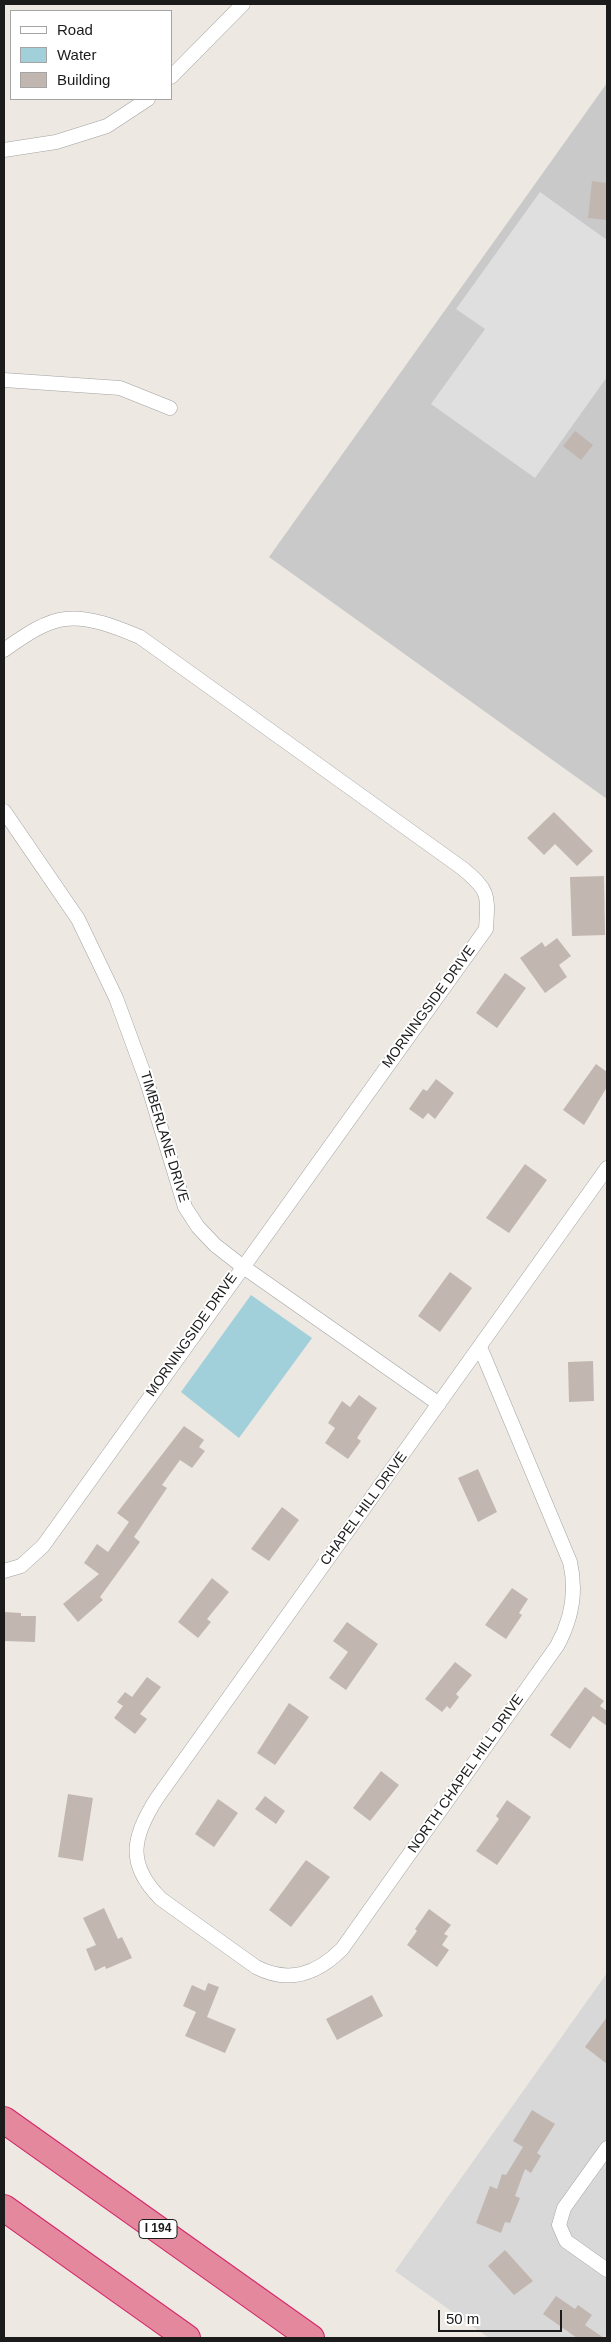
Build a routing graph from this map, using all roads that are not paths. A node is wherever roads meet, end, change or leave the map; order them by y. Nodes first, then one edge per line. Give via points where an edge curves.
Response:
1 (242, 4) edge
2 (172, 76) edge
3 (147, 100) edge
4 (4, 150) edge
5 (4, 380) edge
6 (170, 408) dead end
7 (4, 650) edge
8 (4, 811) edge
9 (607, 1168) edge
10 (242, 1266) junction
11 (480, 1347) junction
12 (439, 1404) junction
13 (4, 1571) edge
14 (136, 1858) joint
15 (4, 2120) edge
16 (607, 2148) edge
17 (4, 2208) edge
18 (607, 2270) edge
19 (187, 2338) edge
20 (311, 2338) edge

1 - 2 street
3 - 4 street via 108,126 56,142
5 - 6 street via 120,388
7 - 10 street, MORNINGSIDE DRIVE via 28,633 65,619 116,627 140,638 482,884 488,902 486,929
8 - 10 street, TIMBERLANE DRIVE via 78,919 116,998 147,1082 185,1207 215,1245
9 - 11 street, CHAPEL HILL DRIVE
10 - 12 street, TIMBERLANE DRIVE
10 - 13 street, MORNINGSIDE DRIVE via 43,1546 21,1566
11 - 12 street, CHAPEL HILL DRIVE
11 - 14 street, NORTH CHAPEL HILL DRIVE via 570,1562 574,1582 572,1604 557,1646 342,1949 319,1968 307,1974 280,1976 256,1967 161,1899 143,1878
12 - 14 street, CHAPEL HILL DRIVE via 157,1798 141,1826
15 - 20 highway, I 194
16 - 18 street via 564,2208 559,2225 566,2241
17 - 19 highway

